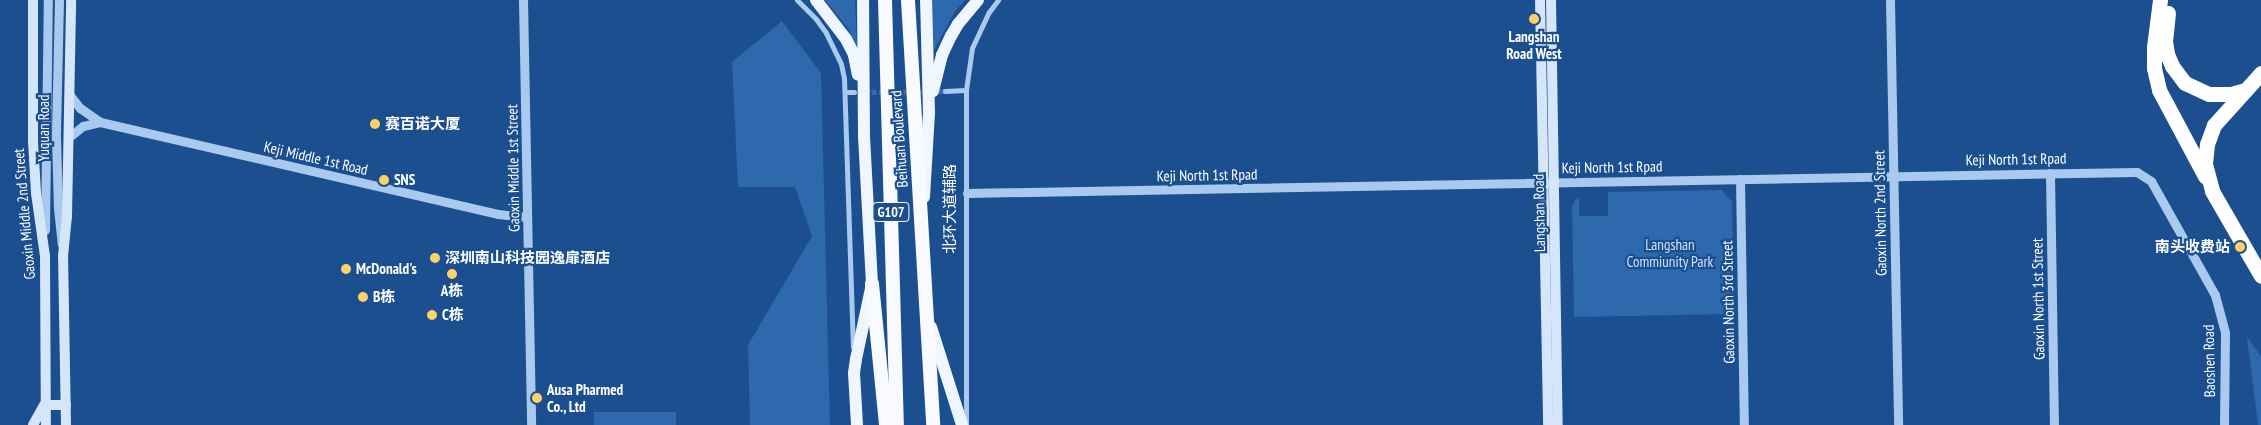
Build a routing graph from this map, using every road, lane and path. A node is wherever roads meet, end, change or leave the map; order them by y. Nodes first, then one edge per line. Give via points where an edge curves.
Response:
1 (33, 0) edge
2 (48, 0) edge
3 (59, 0) edge
4 (70, 0) edge
5 (523, 0) edge
6 (797, 0) edge
7 (816, 0) edge
8 (863, 0) edge
9 (885, 0) edge
10 (908, 0) edge
11 (926, 0) edge
12 (978, 0) edge
13 (998, 0) edge
14 (1540, 0) edge
15 (1551, 0) edge
16 (1890, 0) edge
17 (2160, 0) edge
18 (2170, 0) edge
19 (2261, 73) edge
20 (945, 90) tunnel mouth
21 (966, 90) junction
22 (2244, 90) junction
23 (845, 92) junction
24 (854, 92) dead end
25 (69, 94) junction
26 (929, 113) junction
27 (100, 122) junction
28 (864, 136) junction
29 (68, 138) junction
30 (2050, 172) junction
31 (2137, 172) joint
32 (1893, 176) junction
33 (1740, 179) junction
34 (1549, 182) junction
35 (2212, 191) junction
36 (967, 193) junction
37 (527, 217) junction
38 (922, 234) junction
39 (45, 256) junction
40 (63, 256) junction
41 (2261, 276) edge
42 (872, 284) junction
43 (926, 309) junction
44 (854, 372) junction
45 (46, 403) junction
46 (66, 409) junction
47 (33, 425) edge
48 (46, 425) edge
49 (66, 425) edge
50 (70, 425) edge
51 (531, 425) edge
52 (857, 425) edge
53 (886, 425) edge
54 (897, 425) edge
55 (933, 425) edge
56 (962, 425) edge
57 (966, 425) edge
58 (1548, 425) edge
59 (1558, 425) edge
60 (1744, 425) edge
61 (1898, 425) edge
62 (2054, 425) edge
63 (2224, 425) edge

1 - 39 main road, Gaoxin Middle 2nd Street via 33,140
2 - 39 street, Yuquan Road
3 - 40 street, Yuquan Road via 56,137
4 - 25 main road
5 - 37 street, Gaoxin Middle 1st Street
6 - 23 street via 816,19 834,49
7 - 28 main road via 854,54
8 - 28 main road
9 - 54 highway, Beihuan Boulevard / G107
10 - 38 highway, Beihuan Boulevard / G107
11 - 26 main road
12 - 26 main road via 958,24 942,55
13 - 21 street, 北环大道辅路 via 972,48
14 - 34 main road, Langshan Road
15 - 34 main road, Langshan Road
16 - 32 street, Gaoxin North 2nd Street
17 - 35 highway via 2154,47 2159,90
18 - 22 highway via 2165,40 2172,66 2185,83 2210,94
19 - 22 highway
20 - 21 street
21 - 36 street, 北环大道辅路
22 - 35 highway via 2219,117 2207,144 2206,174
23 - 24 street
23 - 44 street
25 - 27 street, Keji Middle 1st Road via 80,108
25 - 29 main road
26 - 38 main road, 北环大道辅路
27 - 29 street via 83,126
27 - 37 street, Keji Middle 1st Road via 489,212
28 - 42 main road
29 - 40 main road
30 - 31 street, Keji North 1st Rpad
30 - 32 street, Keji North 1st Rpad
30 - 62 street, Gaoxin North 1st Street
31 - 63 street, Baoshen Road via 2151,181 2217,302 2225,333
32 - 33 street, Keji North 1st Rpad
32 - 61 street, Gaoxin North 2nd Street
33 - 34 street, Keji North 1st Rpad
33 - 60 street, Gaoxin North 3rd Street
34 - 36 street, Keji North 1st Rpad
34 - 58 main road, Langshan Road
34 - 59 main road, Langshan Road
35 - 41 highway
36 - 57 street, 北环大道辅路
37 - 51 street, Gaoxin Middle 1st Street
38 - 43 highway, Beihuan Boulevard / G107
39 - 45 main road, Gaoxin Middle 2nd Street
40 - 46 main road
42 - 44 main road
42 - 53 highway
43 - 55 highway, Beihuan Boulevard / G107
43 - 56 main road
44 - 52 main road
45 - 46 main road
45 - 47 main road
45 - 48 main road, Gaoxin Middle 2nd Street
46 - 49 main road
46 - 50 main road

